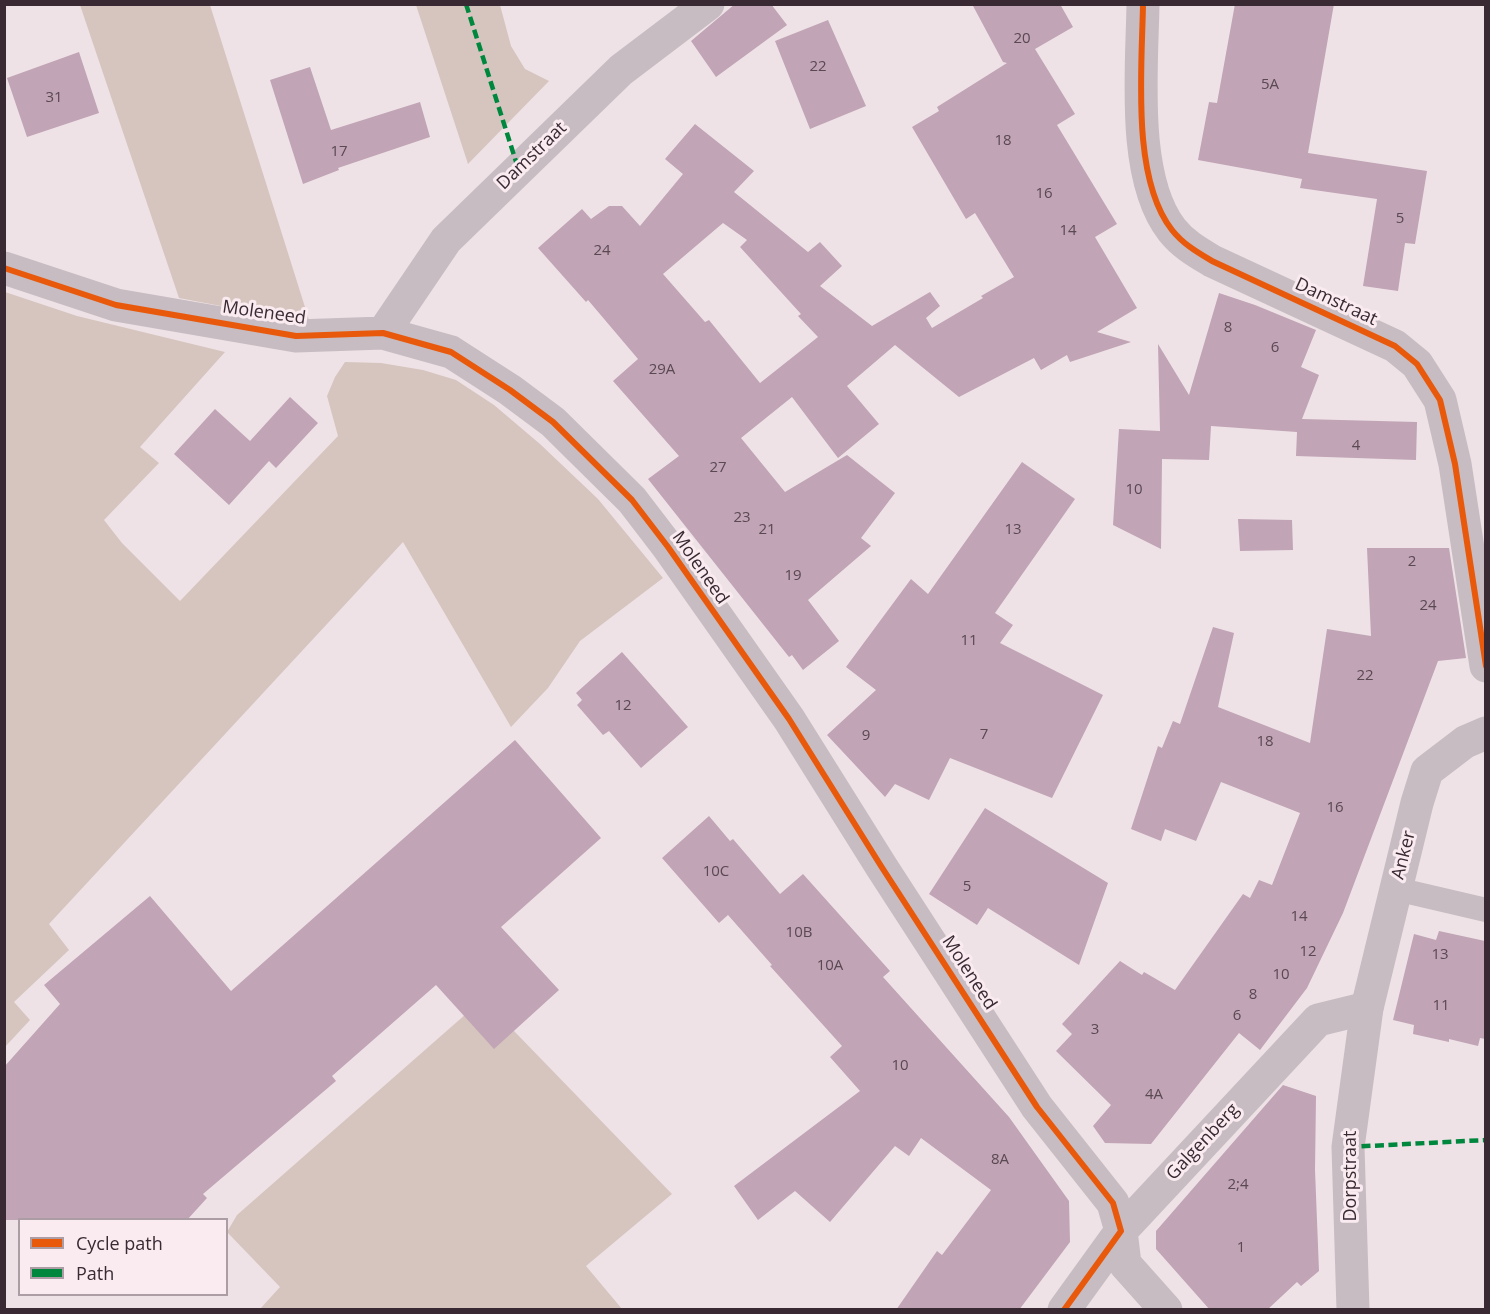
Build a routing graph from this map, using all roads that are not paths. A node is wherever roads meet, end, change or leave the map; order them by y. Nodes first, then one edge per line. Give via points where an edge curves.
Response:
1 (708, 4) edge
2 (1143, 4) edge
3 (4, 268) edge
4 (383, 333) junction
5 (1485, 666) edge
6 (1485, 733) edge
7 (1396, 889) junction
8 (1485, 910) edge
9 (1367, 1008) junction
10 (1121, 1231) junction
11 (1064, 1310) edge
12 (1166, 1310) edge
13 (1353, 1310) edge

1 - 4 street, Damstraat via 621,70 446,240
2 - 5 street, Damstraat via 1141,117 1146,158 1156,202 1171,229 1187,246 1212,261 1395,346 1417,364 1440,400 1455,464
3 - 4 street, Moleneed via 116,304 296,336
4 - 10 street, Moleneed via 451,352 510,390 553,422 632,500 789,719 1037,1107 1113,1203
6 - 7 street, Anker via 1465,742 1427,771
7 - 8 lane
7 - 9 street, Anker
9 - 10 street, Galgenberg via 1318,1020
9 - 13 street, Dorpstraat via 1348,1147
10 - 11 street, Galgenberg
10 - 12 street, Moleneed via 1125,1264

